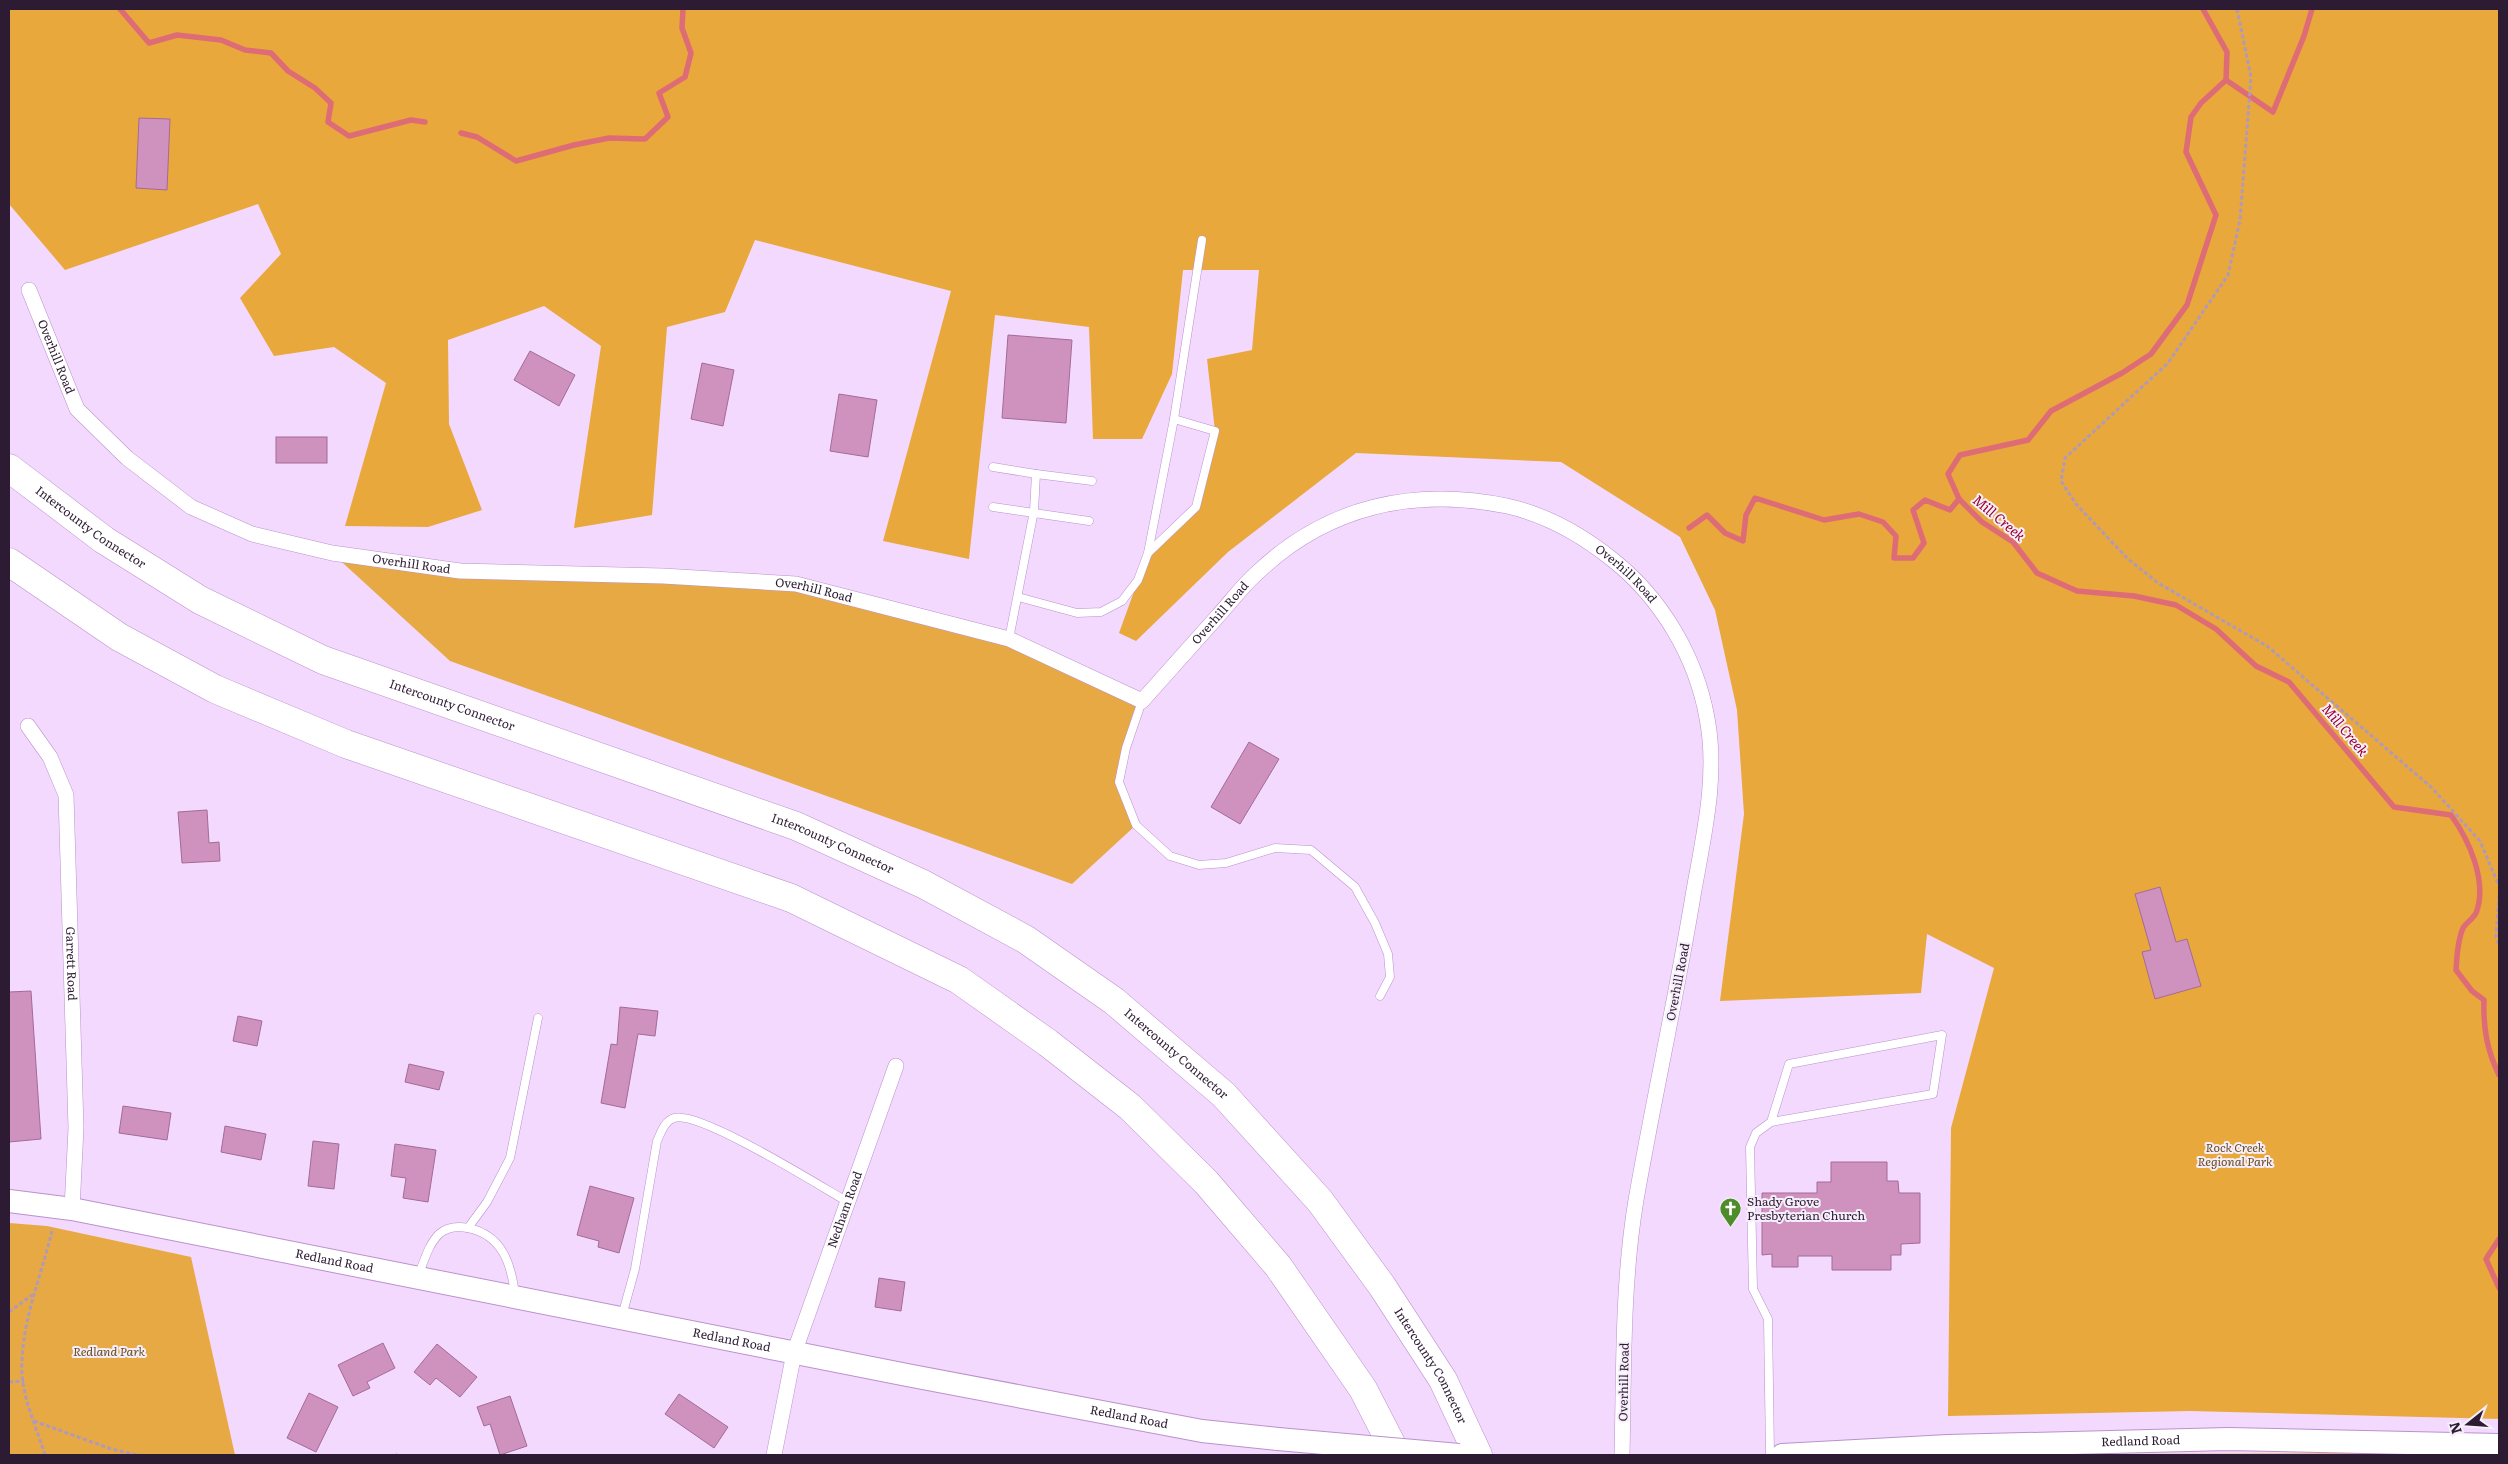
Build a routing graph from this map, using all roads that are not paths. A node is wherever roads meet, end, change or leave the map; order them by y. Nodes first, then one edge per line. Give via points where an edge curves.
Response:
1 (1202, 240) dead end
2 (28, 290) dead end
3 (1174, 419) junction
4 (993, 467) dead end
5 (9, 468) edge
6 (1036, 474) junction
7 (1092, 481) dead end
8 (993, 507) dead end
9 (1034, 511) junction
10 (1089, 521) dead end
11 (1148, 554) junction
12 (9, 562) edge
13 (1018, 597) junction
14 (1009, 639) junction
15 (1142, 701) junction
16 (28, 726) dead end
17 (1380, 996) dead end
18 (538, 1018) dead end
19 (896, 1066) dead end
20 (1771, 1122) junction
21 (9, 1200) edge
22 (848, 1202) junction
23 (72, 1209) junction
24 (468, 1228) junction
25 (418, 1278) junction
26 (515, 1297) junction
27 (622, 1318) junction
28 (794, 1353) junction
29 (2499, 1445) edge
30 (774, 1455) edge
31 (1397, 1455) edge
32 (1459, 1455) edge
33 (1478, 1455) edge
34 (1622, 1455) edge
35 (1770, 1455) edge
36 (1782, 1455) edge

1 - 3 lane
2 - 14 street, Overhill Road via 77,409 127,458 191,507 252,534 332,553 460,571 663,576 796,584
3 - 11 lane
3 - 11 lane via 1215,431 1196,507
4 - 6 lane
5 - 33 highway, Intercounty Connector via 104,540 200,600 322,660 796,826 923,884 1025,939 1114,1001 1224,1095 1320,1201 1382,1286 1443,1380
6 - 7 lane
6 - 9 lane
8 - 9 lane
9 - 10 lane
9 - 13 lane
11 - 13 lane via 1138,580 1122,601 1101,612 1077,613
12 - 31 highway via 119,637 215,689 346,744 791,898 959,980 1130,1107 1206,1182 1278,1266 1363,1389
13 - 14 lane
14 - 15 street, Overhill Road
15 - 17 lane via 1126,748 1119,782 1136,825 1170,856 1199,865 1226,863 1275,848 1311,850 1355,886 1375,923 1388,954 1390,977
15 - 34 street, Overhill Road via 1257,572 1324,526 1362,509 1388,502 1454,498 1521,509 1549,519 1576,534 1628,572 1670,624 1688,654 1708,720 1710,784 1684,952 1636,1205 1625,1324
16 - 23 street, Garrett Road via 50,757 66,795 76,1128
18 - 24 lane via 510,1158 492,1194
19 - 22 street, Nedham Road
20 - 20 lane via 1933,1094 1942,1035 1789,1064
20 - 35 lane via 1756,1133 1750,1146 1753,1289 1768,1319
21 - 23 main road, Redland Road
22 - 27 lane via 717,1128 688,1117 674,1118 664,1125 656,1142 635,1269
22 - 28 street, Nedham Road
23 - 25 main road, Redland Road
24 - 25 lane via 450,1228 439,1235 429,1248
24 - 26 lane via 487,1235 506,1256 512,1270
25 - 26 main road, Redland Road
26 - 27 main road, Redland Road
27 - 28 main road, Redland Road
28 - 30 street, Nedham Road
28 - 32 main road, Redland Road, bridge via 1202,1431
29 - 36 main road, Redland Road via 2218,1439 1978,1445

